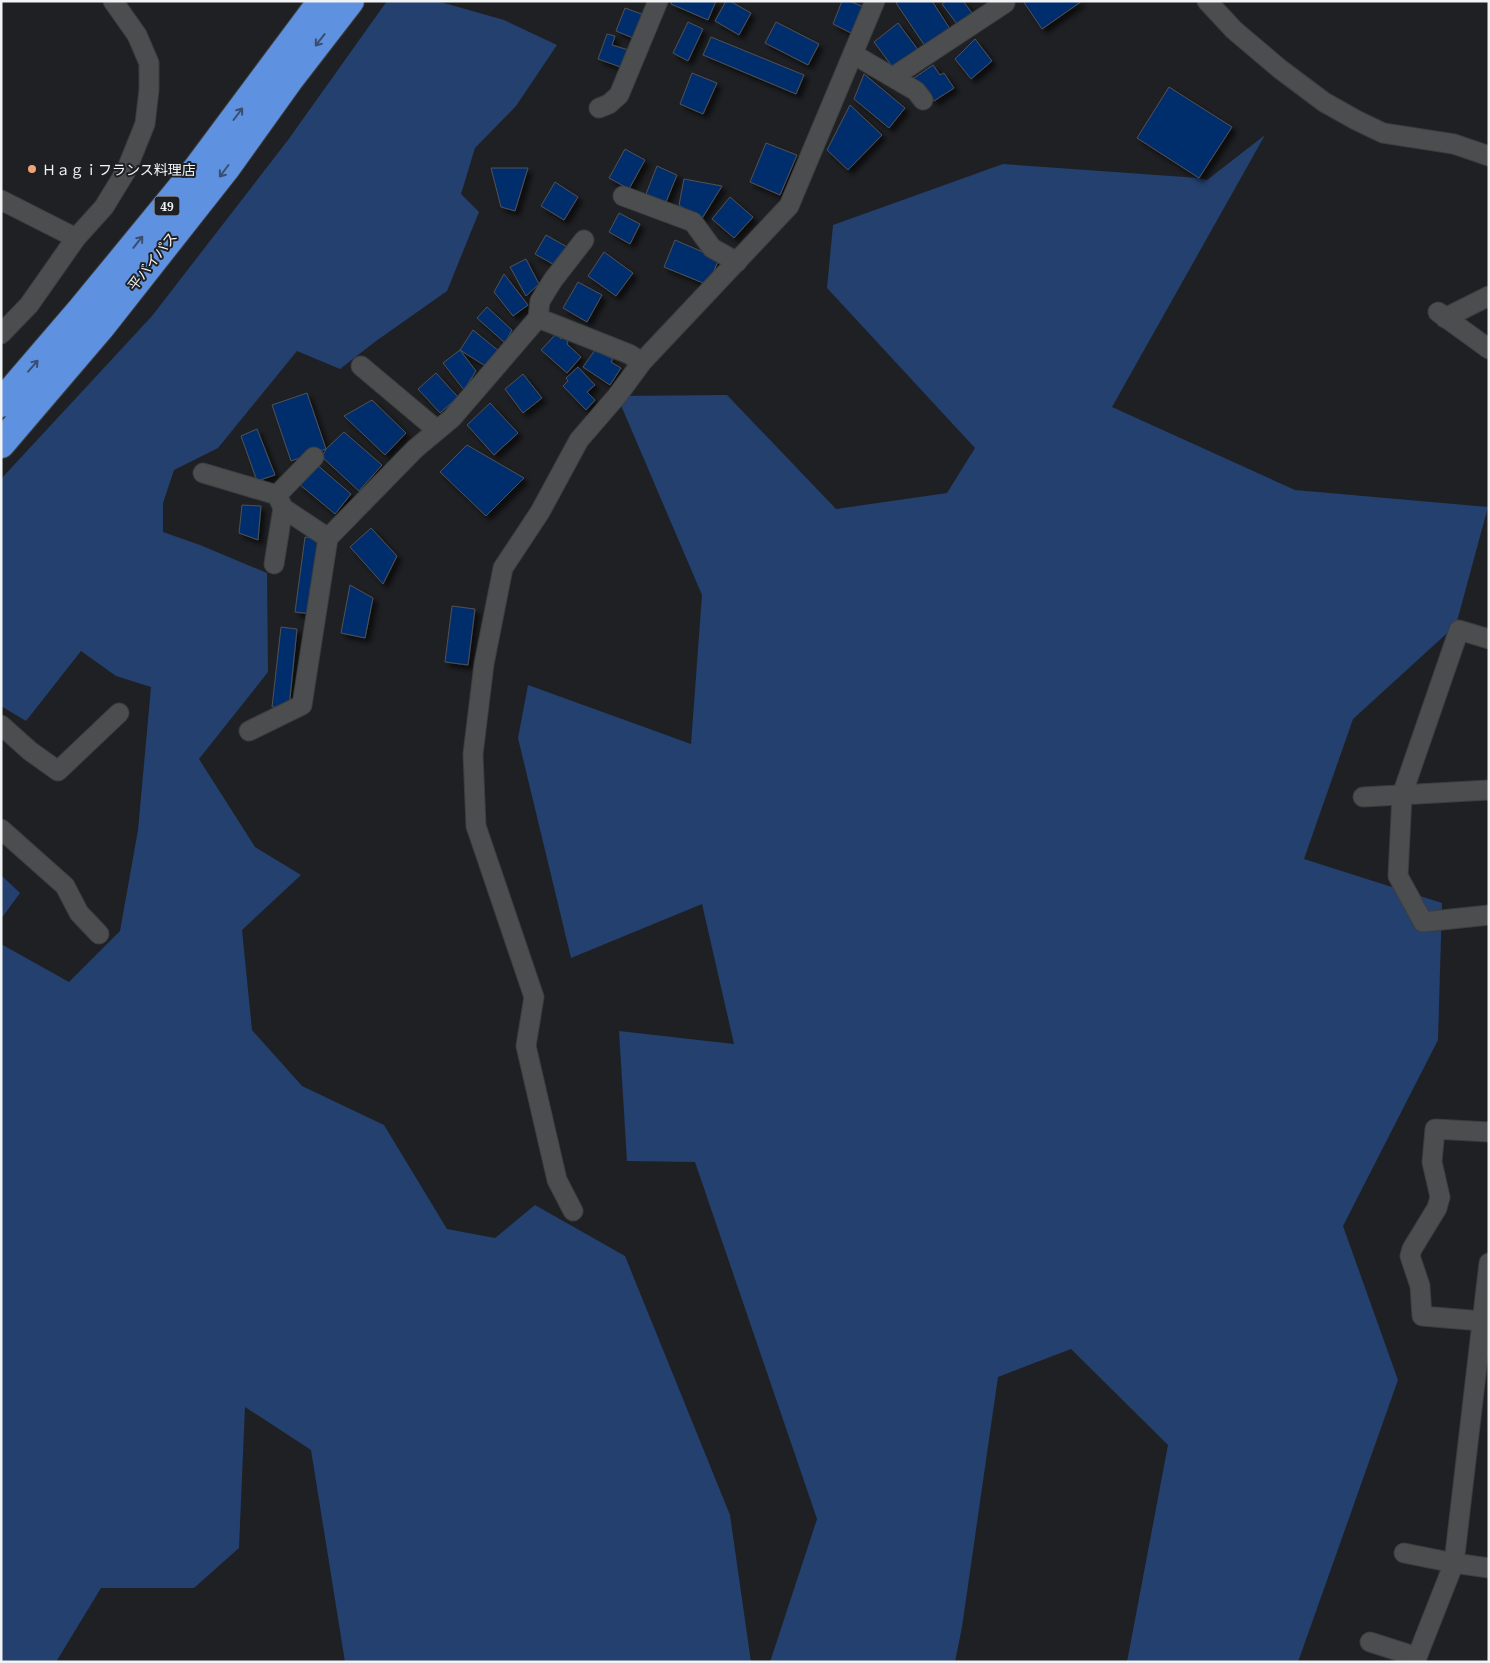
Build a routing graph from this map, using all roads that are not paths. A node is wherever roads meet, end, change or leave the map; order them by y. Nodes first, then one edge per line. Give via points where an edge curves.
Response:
1 (113, 1) edge
2 (322, 1) edge
3 (350, 1) edge
4 (658, 1) edge
5 (874, 1) edge
6 (1004, 1) edge
7 (1207, 1) edge
8 (853, 54) junction
9 (893, 77) junction
10 (923, 100) dead end
11 (599, 108) dead end
12 (1489, 156) edge
13 (623, 196) dead end
14 (1, 200) edge
15 (76, 238) junction
16 (584, 240) dead end
17 (738, 262) junction
18 (1489, 296) edge
19 (538, 318) junction
20 (1, 334) edge
21 (1489, 349) edge
22 (642, 362) junction
23 (361, 366) dead end
24 (1, 403) edge
25 (437, 430) junction
26 (1, 444) edge
27 (314, 457) dead end
28 (203, 473) dead end
29 (280, 501) junction
30 (328, 538) junction
31 (274, 564) dead end
32 (1489, 639) edge
33 (119, 713) dead end
34 (1, 725) edge
35 (249, 731) dead end
36 (1489, 790) edge
37 (1402, 794) junction
38 (1363, 797) dead end
39 (1, 829) edge
40 (1489, 915) edge
41 (99, 934) dead end
42 (1489, 1132) edge
43 (573, 1212) dead end
44 (1489, 1263) edge
45 (1482, 1321) junction
46 (1482, 1377) edge
47 (1404, 1553) dead end
48 (1454, 1563) junction
49 (1489, 1568) edge
50 (1370, 1642) dead end
51 (1416, 1660) edge

1 - 15 street via 137,35 149,63 145,124 126,171 104,207
24 -> 2 highway, 平バイパス / 49 via 196,170
3 -> 26 highway, 平バイパス / 49 via 226,168 100,328
4 - 11 street via 619,95
5 - 8 street
6 - 9 street
7 - 12 street via 1234,30 1280,69 1324,102 1356,120 1383,133 1454,144
8 - 9 street
8 - 17 street via 789,206
9 - 10 street via 916,91
13 - 17 street via 693,222 712,248
14 - 15 street
15 - 20 street via 29,305
16 - 19 street via 540,301
17 - 22 street
18 - 21 street via 1441,315
19 - 22 street
19 - 25 street via 452,418
22 - 43 street via 580,440 540,512 503,568 484,664 473,754 476,826 534,997 526,1046 557,1180
23 - 25 street
25 - 30 street
27 - 29 street
28 - 29 street
29 - 30 street
29 - 31 street
30 - 35 street via 302,705
32 - 37 street via 1459,630
33 - 34 street via 58,771
36 - 37 street
37 - 38 street
37 - 40 street via 1398,876 1423,922
39 - 41 street via 65,886 79,914
42 - 45 street via 1435,1129 1432,1162 1440,1197 1410,1256 1420,1286 1422,1316
44 - 45 street
45 - 46 street
46 - 48 street
47 - 48 street
48 - 49 street
48 - 51 street
50 - 51 street

